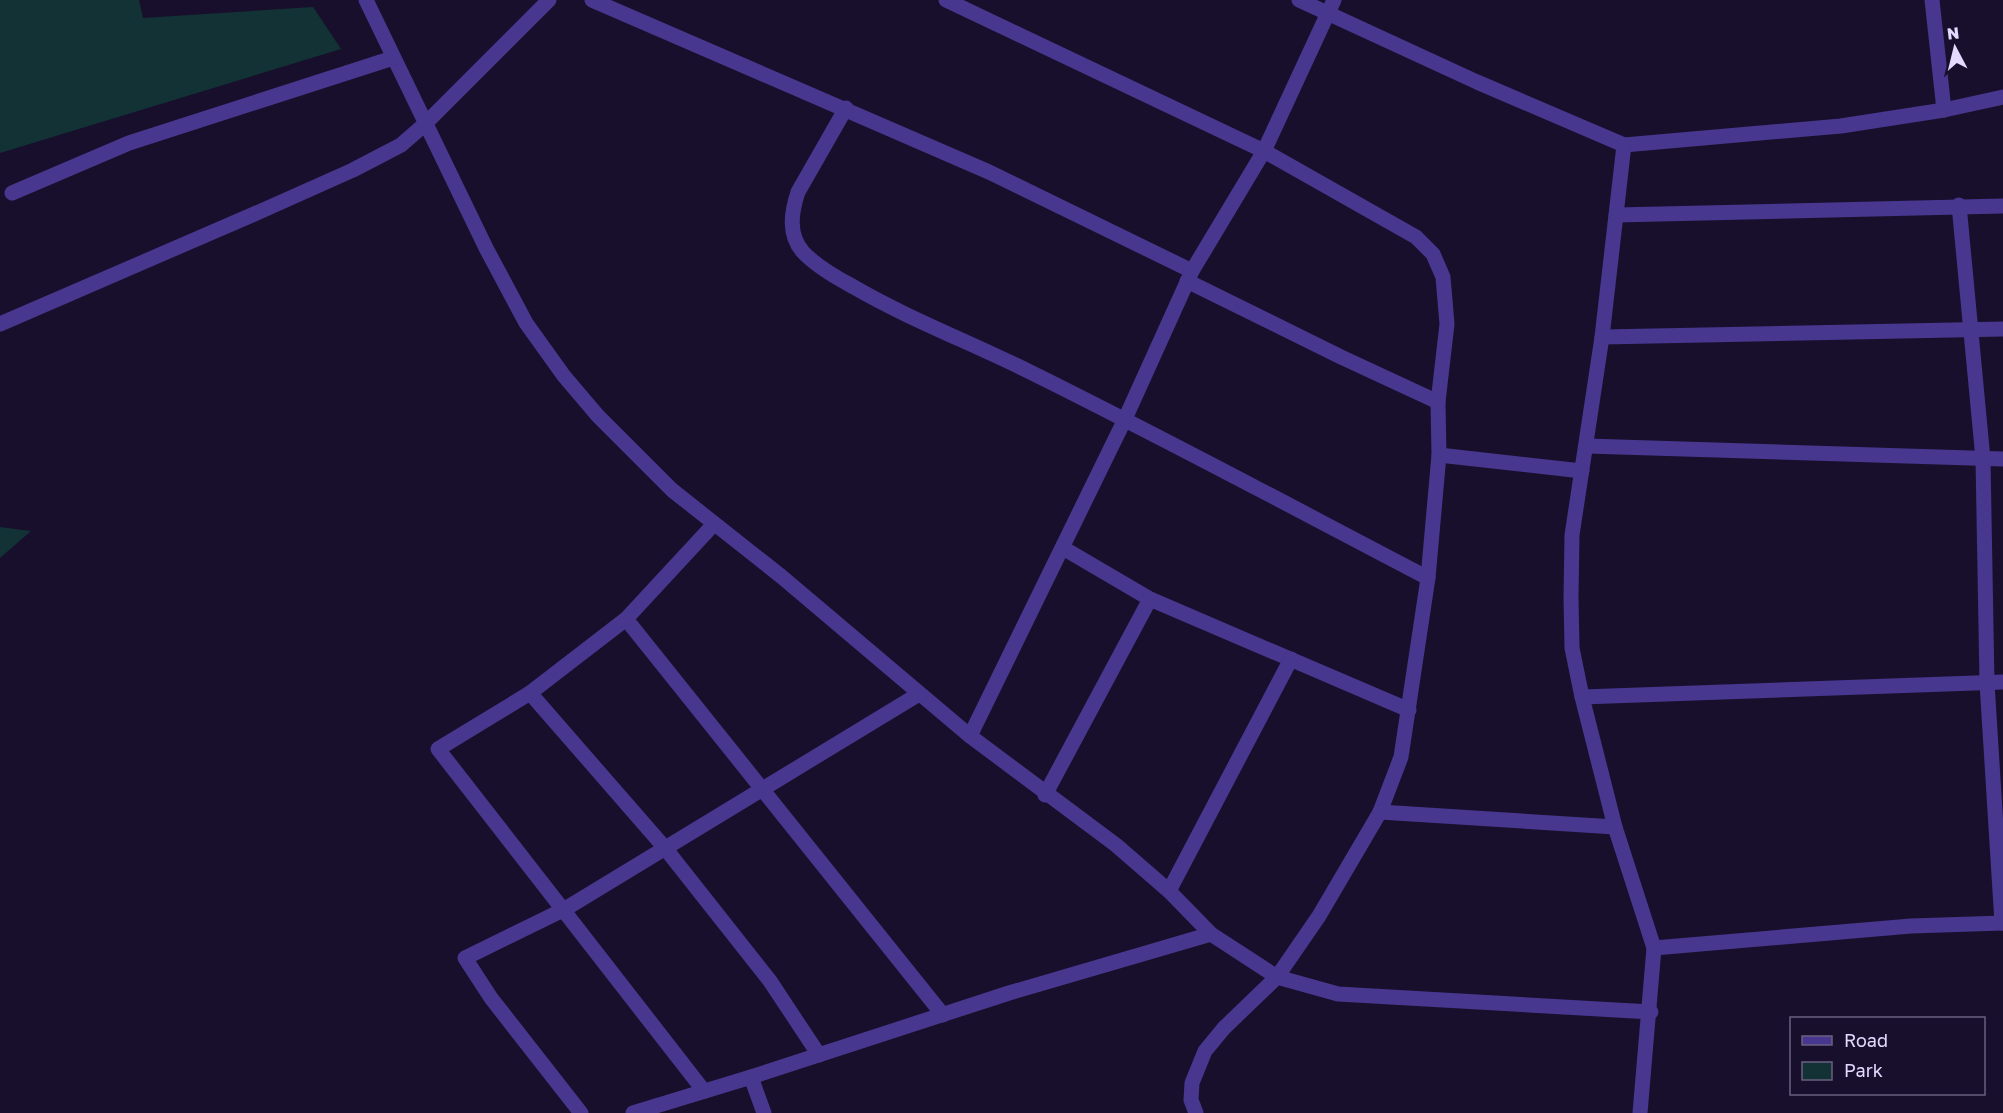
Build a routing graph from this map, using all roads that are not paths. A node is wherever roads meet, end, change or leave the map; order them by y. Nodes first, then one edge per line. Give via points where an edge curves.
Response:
1 (366, 0) edge
2 (549, 0) edge
3 (592, 0) edge
4 (946, 0) edge
5 (1299, 0) edge
6 (1334, 0) edge
7 (1932, 0) edge
8 (1327, 15) junction
9 (393, 58) junction
10 (2003, 97) edge
11 (846, 108) junction
12 (1944, 110) junction
13 (425, 124) junction
14 (1624, 145) junction
15 (1264, 151) junction
16 (12, 193) dead end
17 (1959, 205) junction
18 (2003, 206) edge
19 (1616, 215) junction
20 (1190, 276) junction
21 (0, 324) edge
22 (1970, 329) junction
23 (2003, 329) edge
24 (1602, 337) junction
25 (1438, 402) junction
26 (1125, 419) junction
27 (1587, 446) junction
28 (1439, 455) junction
29 (1983, 459) junction
30 (2003, 459) edge
31 (1582, 471) junction
32 (714, 524) junction
33 (1063, 548) junction
34 (1428, 578) junction
35 (1150, 599) junction
36 (626, 619) junction
37 (1291, 659) junction
38 (2003, 682) edge
39 (1987, 683) junction
40 (530, 693) junction
41 (919, 694) junction
42 (1582, 697) junction
43 (1409, 710) junction
44 (970, 736) junction
45 (762, 789) junction
46 (1045, 795) junction
47 (1380, 812) junction
48 (1615, 827) junction
49 (665, 848) junction
50 (1169, 891) junction
51 (565, 909) junction
52 (2003, 923) edge
53 (1211, 934) junction
54 (1654, 948) junction
55 (1277, 977) junction
56 (1651, 1012) junction
57 (943, 1015) junction
58 (819, 1055) junction
59 (751, 1077) junction
60 (704, 1091) junction
61 (580, 1113) edge
62 (633, 1113) edge
63 (764, 1113) edge
64 (1196, 1113) edge
65 (1640, 1113) edge

1 - 9 street
2 - 13 street
3 - 11 street
4 - 15 street
5 - 8 street
6 - 8 street
7 - 12 street
8 - 14 street
8 - 15 street
9 - 13 street
9 - 16 street via 129,143
10 - 12 street
11 - 20 street via 989,172
11 - 26 street via 793,207 793,232 803,252 879,302
12 - 14 street via 1741,137
13 - 21 street via 401,145 353,170
13 - 32 street via 521,313 558,367 598,416 672,490
14 - 19 street
15 - 20 street
15 - 25 street via 1416,237 1432,254 1443,277 1447,324
17 - 18 street
17 - 19 street
17 - 22 street
19 - 24 street
20 - 25 street via 1341,357
20 - 26 street
22 - 23 street
22 - 24 street
22 - 29 street
24 - 27 street
25 - 28 street
26 - 33 street
26 - 34 street
27 - 29 street
27 - 31 street
28 - 31 street
28 - 34 street
29 - 30 street
29 - 39 street
31 - 42 street via 1572,535 1570,597 1572,648
32 - 36 street
32 - 41 street
33 - 35 street
33 - 44 street
34 - 43 street
35 - 37 street
35 - 46 street
36 - 40 street
36 - 45 street
37 - 43 street
37 - 50 street
38 - 39 street
39 - 42 street
39 - 52 street
40 - 49 street
40 - 51 street via 438,749
41 - 44 street
41 - 45 street
42 - 48 street
43 - 47 street via 1401,757
44 - 46 street
45 - 49 street
45 - 57 street
46 - 50 street via 1116,845
47 - 48 street
47 - 55 street via 1319,916
48 - 54 street
49 - 51 street
49 - 58 street via 770,981
50 - 53 street
51 - 60 street
51 - 61 street via 465,958
52 - 54 street via 1911,926
53 - 55 street
53 - 57 street
54 - 56 street
55 - 56 street via 1338,994
55 - 64 street via 1205,1051 1192,1083 1191,1100
56 - 65 street
57 - 58 street
58 - 59 street
59 - 60 street
59 - 63 street
60 - 62 street

